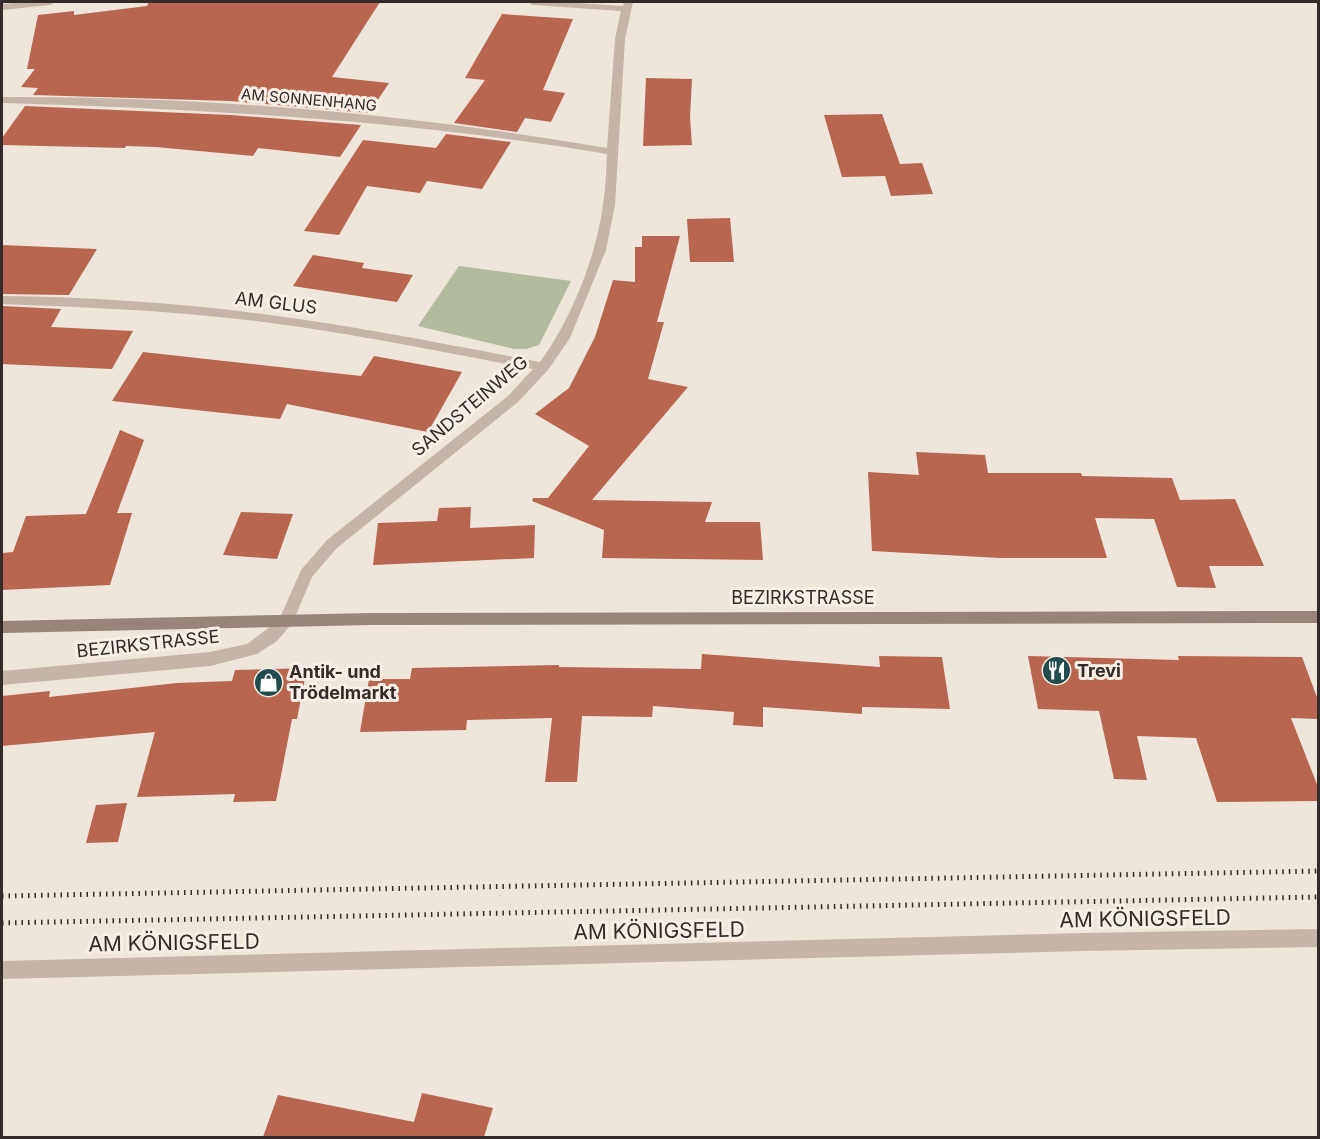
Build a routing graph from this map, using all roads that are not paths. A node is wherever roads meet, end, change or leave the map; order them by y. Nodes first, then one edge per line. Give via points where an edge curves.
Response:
1 (50, 2) edge
2 (533, 2) edge
3 (627, 5) edge
4 (2, 7) edge
5 (2, 100) edge
6 (613, 152) junction
7 (2, 300) edge
8 (543, 368) junction
9 (1318, 617) edge
10 (286, 620) junction
11 (2, 627) edge
12 (2, 678) edge
13 (1318, 938) edge
14 (2, 970) edge

1 - 4 street
2 - 3 street
3 - 6 street, SANDSTEINWEG via 620,39
5 - 6 street, AM SONNENHANG via 311,114 536,138
6 - 8 street, SANDSTEINWEG via 609,205 600,250 564,338
7 - 8 street, AM GLUS via 157,308 269,319
8 - 10 street, SANDSTEINWEG via 513,399 332,544 306,574
9 - 10 street, BEZIRKSTRASSE
10 - 11 street, BEZIRKSTRASSE
10 - 12 street, BEZIRKSTRASSE via 251,649 210,659
13 - 14 street, AM KÖNIGSFELD

